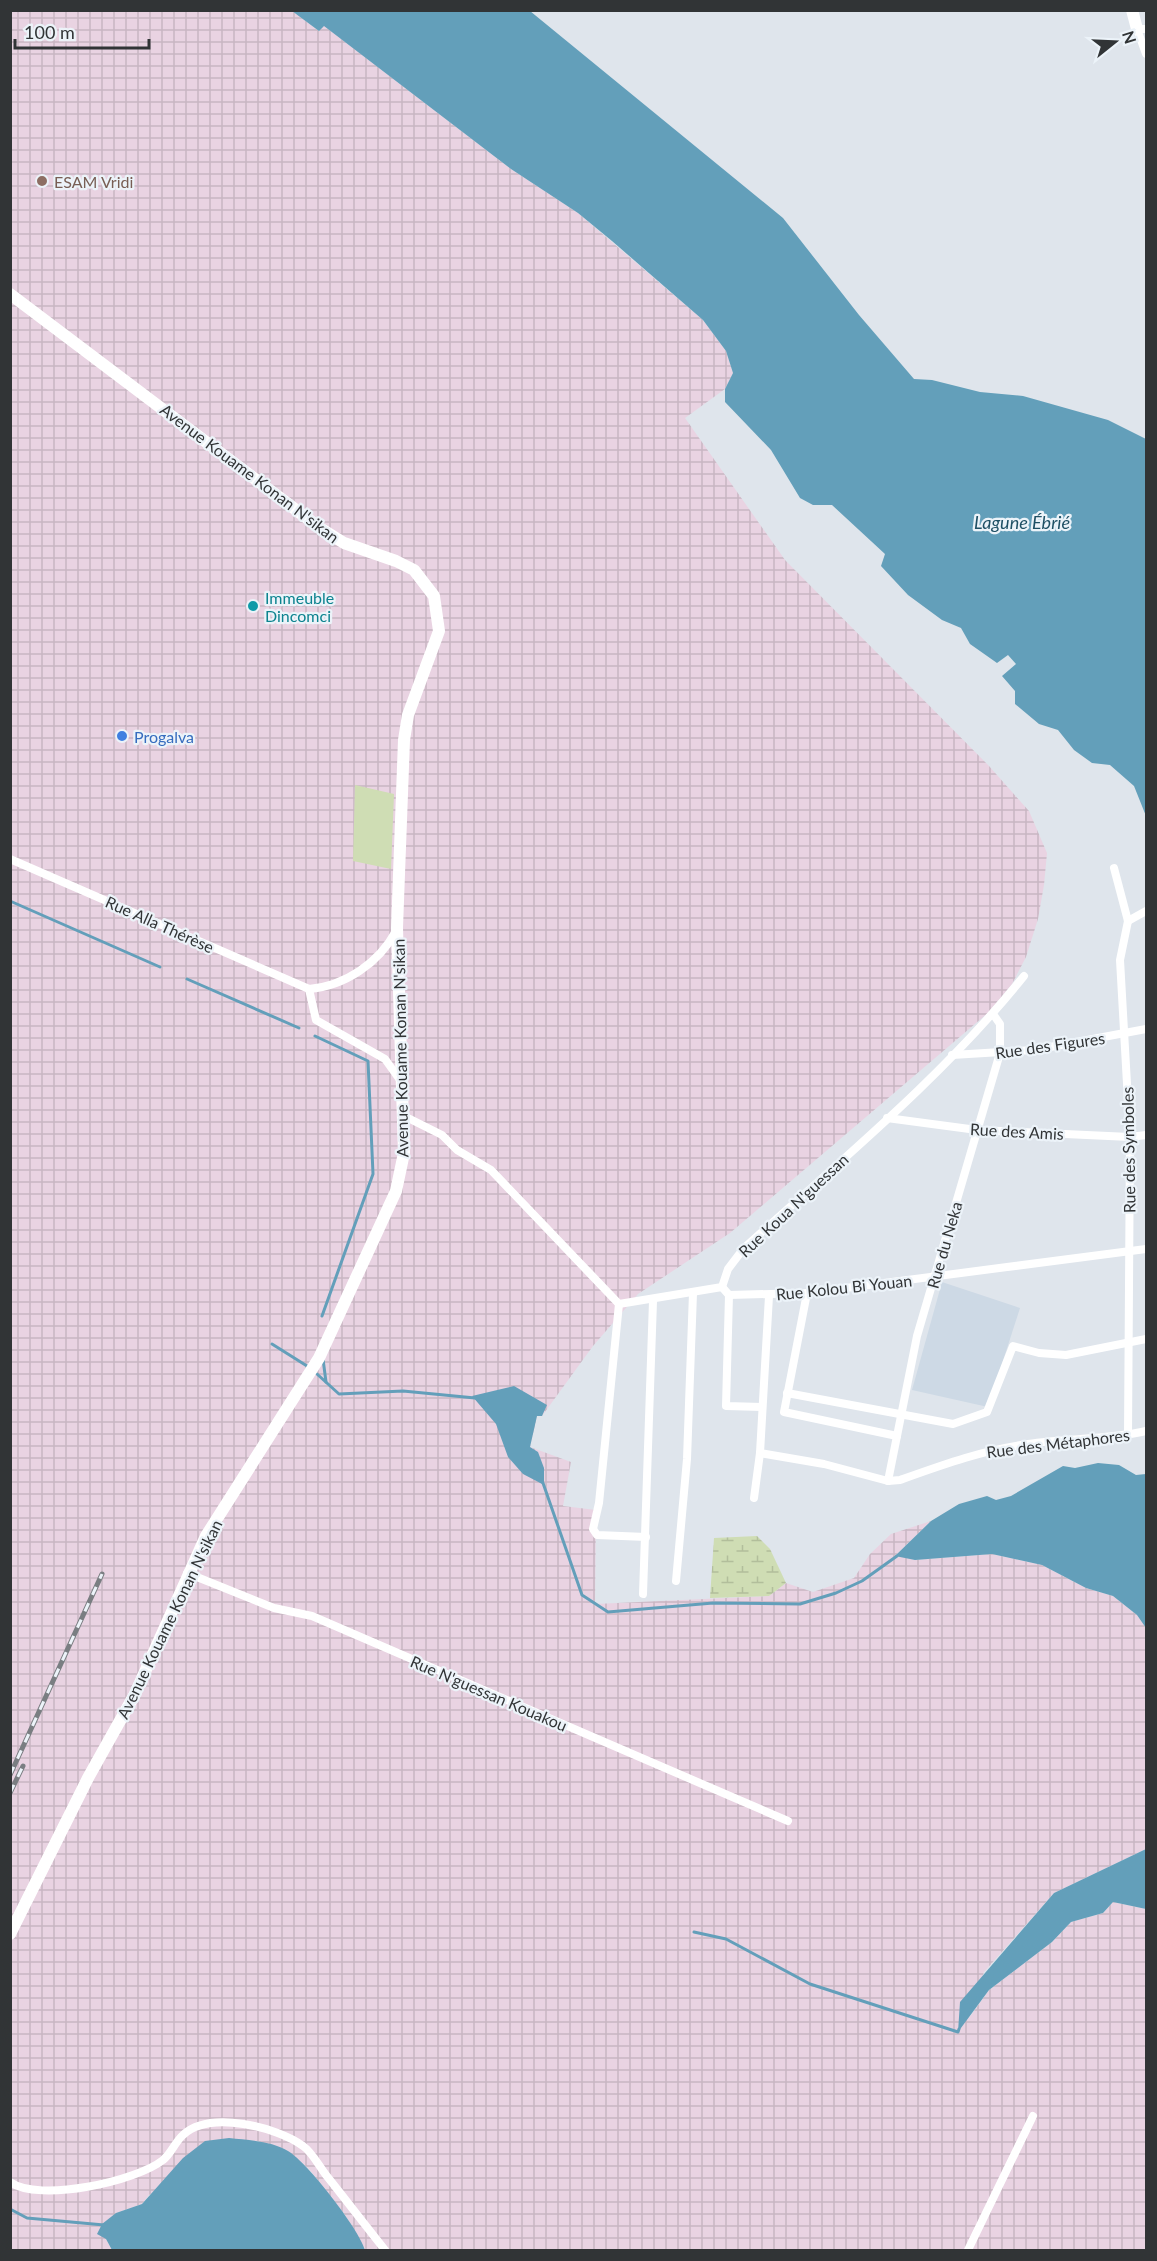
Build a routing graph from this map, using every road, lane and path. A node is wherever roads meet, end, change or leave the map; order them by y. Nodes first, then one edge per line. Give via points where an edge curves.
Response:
1 (1132, 10) edge
2 (1142, 29) edge
3 (1146, 54) edge
4 (10, 294) edge
5 (10, 859) edge
6 (1114, 868) dead end
7 (1146, 911) edge
8 (1128, 921) junction
9 (397, 928) junction
10 (1024, 976) dead end
11 (309, 989) junction
12 (993, 1014) junction
13 (1146, 1029) edge
14 (1125, 1033) junction
15 (1000, 1053) junction
16 (952, 1055) junction
17 (401, 1081) junction
18 (402, 1115) junction
19 (887, 1118) junction
20 (977, 1130) junction
21 (1146, 1135) edge
22 (1130, 1137) junction
23 (1146, 1249) edge
24 (1129, 1251) junction
25 (935, 1277) junction
26 (722, 1287) junction
27 (693, 1293) junction
28 (807, 1293) junction
29 (729, 1295) junction
30 (769, 1296) junction
31 (653, 1300) junction
32 (619, 1304) junction
33 (1146, 1339) edge
34 (1128, 1342) junction
35 (787, 1393) junction
36 (762, 1407) junction
37 (902, 1416) junction
38 (1146, 1431) edge
39 (1128, 1435) junction
40 (897, 1436) junction
41 (760, 1453) junction
42 (888, 1481) junction
43 (754, 1498) dead end
44 (646, 1537) junction
45 (187, 1573) junction
46 (676, 1581) dead end
47 (643, 1594) dead end
48 (788, 1821) dead end
49 (10, 1934) edge
50 (1033, 2116) dead end
51 (10, 2182) edge
52 (385, 2250) edge
53 (968, 2250) edge

1 - 2 street
2 - 3 street
4 - 9 street, Avenue Kouame Konan N'sikan via 320,528 344,543 414,570 434,596 439,631 408,715 404,740
5 - 11 street, Rue Alla Thérèse
6 - 8 street, Rue des Symboles
7 - 8 street
8 - 14 street, Rue des Symboles via 1120,960
9 - 11 street via 381,953 350,977
9 - 17 street, Avenue Kouame Konan N'sikan
10 - 12 street, Rue Koua N'guessan
11 - 17 street via 316,1020 385,1059
12 - 15 street, Rue du Neka via 1000,1023
12 - 16 street, Rue Koua N'guessan
13 - 14 street, Rue des Figures
14 - 15 street, Rue des Figures
14 - 22 street, Rue des Symboles
15 - 16 street, Rue des Figures
15 - 20 street, Rue du Neka
16 - 19 street, Rue Koua N'guessan
17 - 18 street, Avenue Kouame Konan N'sikan
18 - 32 street via 442,1135 457,1150 491,1170
18 - 45 street, Avenue Kouame Konan N'sikan via 404,1154 396,1191 357,1279 319,1358 206,1536
19 - 20 street, Rue des Amis
19 - 26 street, Rue Koua N'guessan via 744,1248 728,1269
20 - 22 street, Rue des Amis
20 - 25 street, Rue du Neka
21 - 22 street, Rue des Amis
22 - 24 street, Rue des Symboles
23 - 24 street, Rue Kolou Bi Youan
24 - 25 street, Rue Kolou Bi Youan
24 - 34 street, Rue des Symboles
25 - 28 street, Rue Kolou Bi Youan
25 - 37 street, Rue du Neka via 917,1336
26 - 27 street
26 - 29 street
27 - 31 street
27 - 46 street via 687,1459
28 - 30 street, Rue Kolou Bi Youan
28 - 35 street
29 - 30 street, Rue Kolou Bi Youan
29 - 36 street via 726,1406
30 - 36 street
31 - 32 street
31 - 44 street
32 - 44 street via 594,1529 597,1535
33 - 34 street
34 - 37 street via 1066,1355 1013,1346 987,1412 953,1424
34 - 39 street, Rue des Symboles
35 - 37 street
35 - 40 street via 783,1410 788,1414
36 - 41 street
37 - 40 street, Rue du Neka
38 - 39 street, Rue des Métaphores
39 - 42 street, Rue des Métaphores via 988,1450
40 - 42 street, Rue du Neka
41 - 42 street, Rue des Métaphores
41 - 43 street
44 - 47 street
45 - 48 street, Rue N'guessan Kouakou via 274,1608 312,1616
45 - 49 street, Avenue Kouame Konan N'sikan via 135,1694
50 - 53 street
51 - 52 street via 36,2192 70,2190 130,2175 163,2160 183,2134 200,2125 248,2124 304,2147

